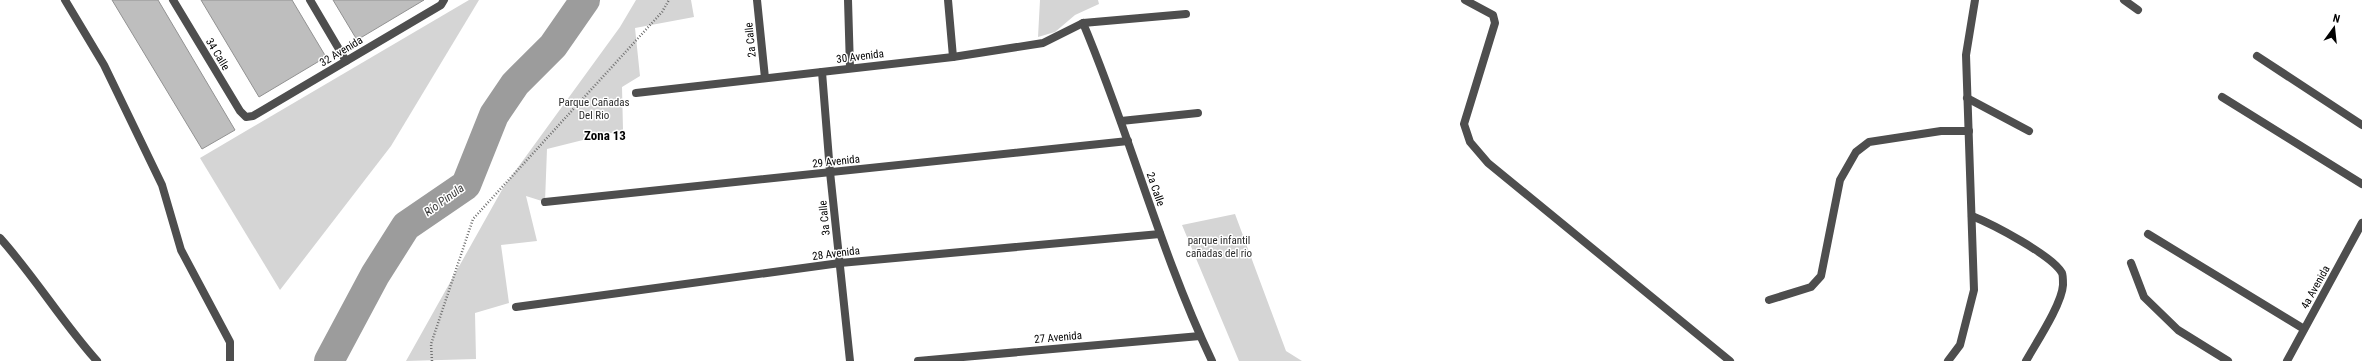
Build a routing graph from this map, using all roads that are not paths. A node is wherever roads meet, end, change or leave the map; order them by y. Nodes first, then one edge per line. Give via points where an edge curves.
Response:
1 (66, 0) edge
2 (173, 0) edge
3 (310, 0) edge
4 (757, 0) edge
5 (848, 0) edge
6 (948, 0) edge
7 (1465, 0) edge
8 (1975, 0) edge
9 (2124, 0) edge
10 (441, 2) edge
11 (2138, 10) dead end
12 (1186, 14) dead end
13 (1083, 23) junction
14 (952, 56) junction
15 (2257, 56) dead end
16 (346, 61) junction
17 (850, 68) junction
18 (822, 72) junction
19 (765, 78) junction
20 (636, 93) dead end
21 (2222, 97) dead end
22 (1967, 98) junction
23 (1198, 113) dead end
24 (246, 117) joint
25 (1121, 120) junction
26 (2362, 125) edge
27 (1969, 131) junction
28 (2029, 131) dead end
29 (1128, 141) junction
30 (830, 172) junction
31 (2362, 184) edge
32 (545, 202) dead end
33 (1972, 216) junction
34 (2362, 223) edge
35 (1160, 234) junction
36 (2148, 234) dead end
37 (0, 238) edge
38 (840, 263) junction
39 (2131, 263) dead end
40 (1769, 300) dead end
41 (516, 307) dead end
42 (2304, 329) junction
43 (1200, 336) junction
44 (97, 361) edge
45 (230, 361) edge
46 (850, 361) edge
47 (918, 361) edge
48 (1212, 361) edge
49 (1730, 361) edge
50 (1948, 361) edge
51 (2026, 361) edge
52 (2228, 361) edge
53 (2287, 361) edge

1 - 45 street via 104,65 162,185 181,250 230,342
2 - 24 street, 34 Calle
3 - 16 street
4 - 19 street, 2a Calle
5 - 17 street
6 - 14 street
7 - 49 street via 1492,16 1495,23 1466,110 1464,124 1470,142 1488,163
8 - 22 street via 1966,55
9 - 11 street
10 - 16 street, 32 Avenida
12 - 13 street
13 - 14 street, 30 Avenida via 1043,42
13 - 25 street, 2a Calle via 1109,83
14 - 17 street, 30 Avenida
15 - 26 street
16 - 24 street, 32 Avenida via 253,116
17 - 18 street, 30 Avenida
18 - 19 street, 30 Avenida
18 - 30 street, 3a Calle
19 - 20 street, 30 Avenida
21 - 31 street
22 - 27 street
22 - 28 street
23 - 25 street
25 - 29 street, 2a Calle
27 - 33 street
27 - 40 street via 1941,131 1869,142 1856,152 1840,180 1821,276 1811,287
29 - 30 street, 29 Avenida
29 - 35 street, 2a Calle
30 - 32 street, 29 Avenida
30 - 38 street, 3a Calle
33 - 50 street via 1974,290 1960,345
33 - 51 street via 1991,224 2051,261 2062,274 2060,299
34 - 42 street, 4a Avenida
35 - 38 street, 28 Avenida
35 - 43 street, 2a Calle
36 - 42 street
37 - 44 street
38 - 41 street, 28 Avenida
38 - 46 street, 3a Calle
39 - 52 street via 2144,297 2178,330
42 - 53 street, 4a Avenida
43 - 47 street, 27 Avenida
43 - 48 street, 2a Calle

